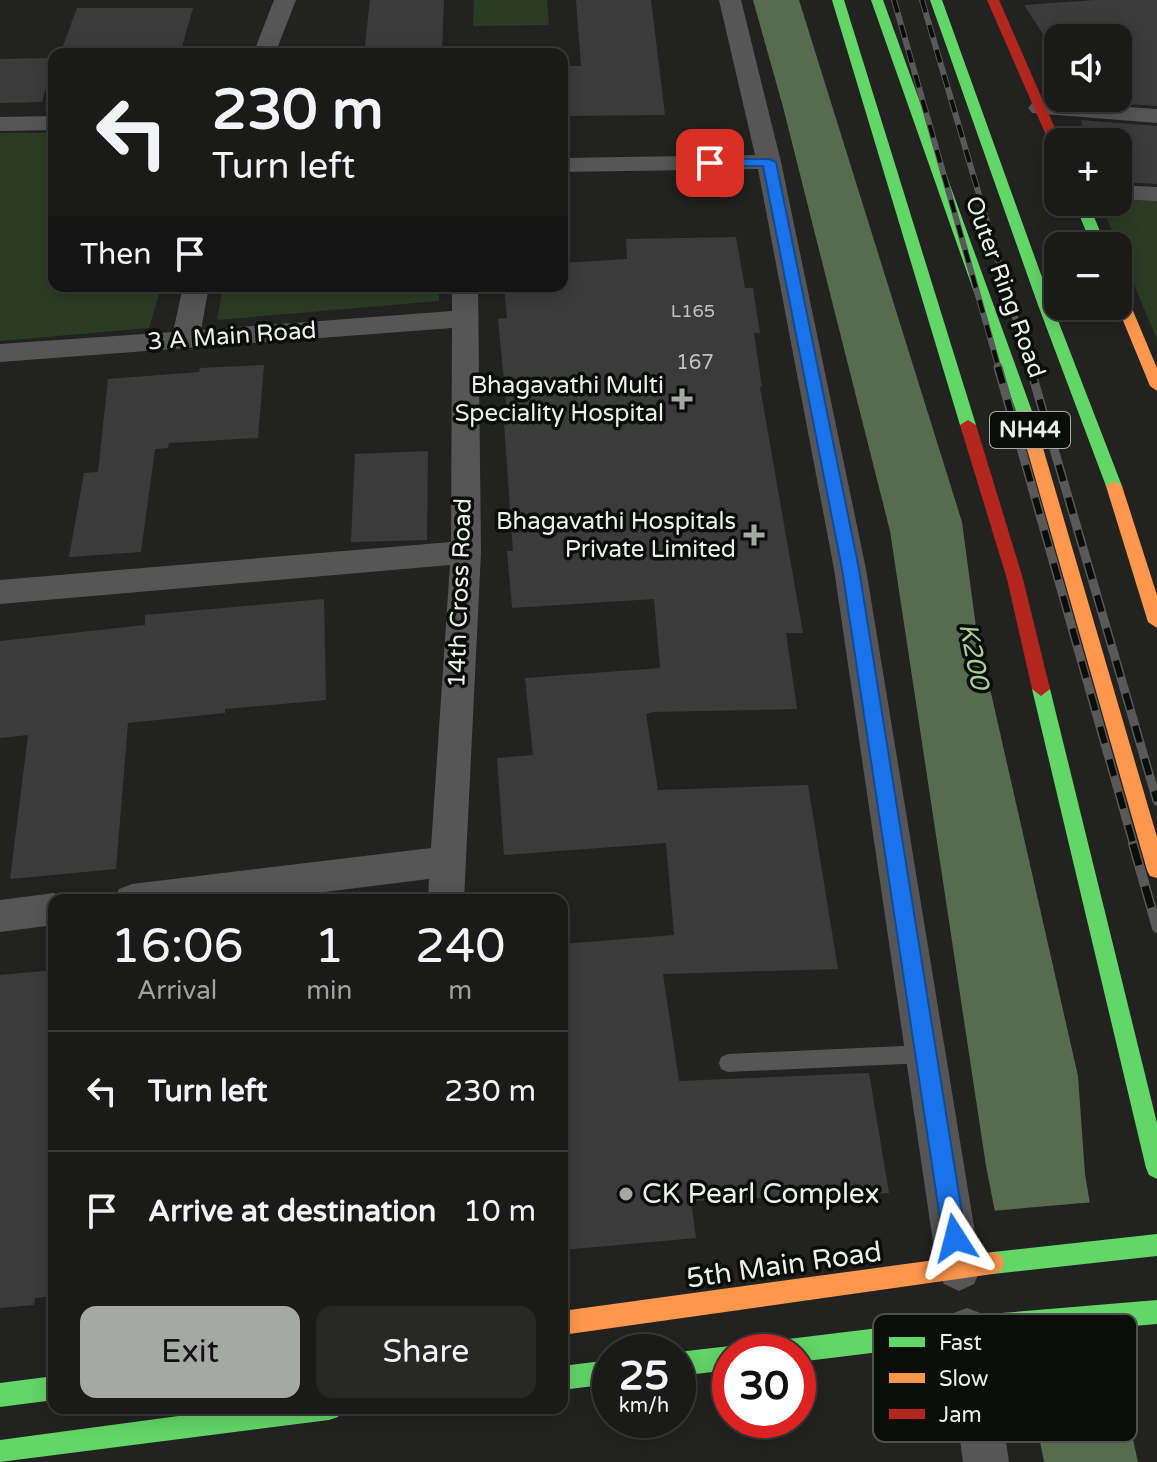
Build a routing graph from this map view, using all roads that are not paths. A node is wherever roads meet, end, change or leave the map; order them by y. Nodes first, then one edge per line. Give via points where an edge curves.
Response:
1 (285, 0) edge
2 (730, 0) edge
3 (838, 0) edge
4 (877, 0) edge
5 (936, 0) edge
6 (993, 0) edge
7 (266, 48) edge
8 (1040, 108) junction
9 (1157, 116) edge
10 (48, 123) edge
11 (0, 124) edge
12 (1049, 128) edge
13 (769, 162) junction
14 (568, 165) edge
15 (1132, 193) edge
16 (1157, 194) edge
17 (195, 292) edge
18 (465, 292) edge
19 (463, 319) junction
20 (1130, 320) edge
21 (185, 340) junction
22 (0, 353) edge
23 (1157, 386) edge
24 (466, 552) junction
25 (0, 592) edge
26 (1157, 622) edge
27 (445, 862) junction
28 (1157, 870) edge
29 (181, 894) edge
30 (446, 894) edge
31 (48, 910) edge
32 (0, 916) edge
33 (926, 1054) junction
34 (728, 1063) dead end
35 (1157, 1168) edge
36 (1157, 1245) edge
37 (972, 1266) junction
38 (568, 1322) edge
39 (873, 1341) edge
40 (816, 1348) edge
41 (592, 1374) edge
42 (568, 1377) edge
43 (48, 1389) edge
44 (0, 1395) edge
45 (284, 1414) edge
46 (986, 1442) edge
47 (0, 1452) edge
48 (986, 1462) edge

1 - 7 street
2 - 13 street
3 - 35 main road via 1015,579
4 - 28 main road, Outer Ring Road / NH44 via 1028,423
5 - 26 main road, Outer Ring Road / NH44 via 1109,470
6 - 8 main road
8 - 9 street
8 - 12 main road
10 - 11 street
13 - 14 street
13 - 33 street via 850,569
15 - 16 street
17 - 21 street
18 - 19 street, 14th Cross Road
19 - 21 street, 3 A Main Road
19 - 24 street, 14th Cross Road
20 - 23 main road
21 - 22 street, 3 A Main Road
24 - 25 street
24 - 27 street, 14th Cross Road
27 - 29 street
27 - 30 street, 14th Cross Road
31 - 32 street
33 - 34 lane
33 - 37 street
36 - 37 main road, 5th Main Road
37 - 38 main road, 5th Main Road
39 - 40 main road
41 - 42 main road
43 - 44 main road
45 - 47 main road
46 - 48 street

